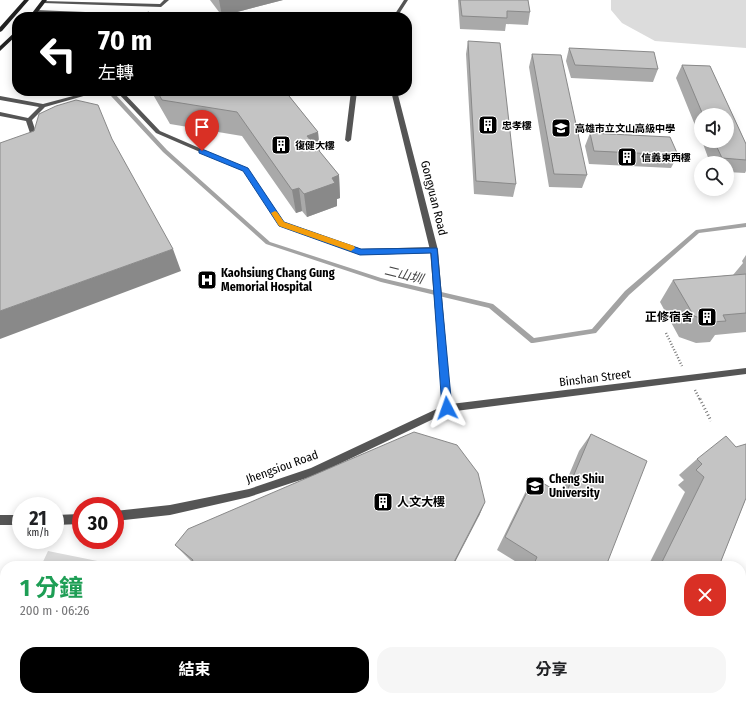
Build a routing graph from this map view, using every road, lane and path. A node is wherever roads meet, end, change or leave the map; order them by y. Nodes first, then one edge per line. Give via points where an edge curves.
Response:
1 (27, 0) edge
2 (167, 0) edge
3 (406, 0) edge
4 (44, 1) edge
5 (37, 11) joint
6 (16, 12) edge
7 (62, 12) edge
8 (398, 12) edge
9 (12, 17) edge
10 (0, 30) edge
11 (12, 37) edge
12 (0, 50) edge
13 (80, 96) edge
14 (124, 96) edge
15 (353, 96) edge
16 (395, 96) edge
17 (0, 98) edge
18 (43, 106) junction
19 (0, 114) edge
20 (29, 120) junction
21 (348, 140) dead end
22 (37, 147) edge
23 (434, 250) junction
24 (746, 371) edge
25 (447, 408) junction
26 (124, 515) edge
27 (0, 520) edge
28 (12, 520) edge

1 - 6 main road
2 - 4 street via 161,6
3 - 8 street
4 - 5 main road
5 - 7 street
9 - 10 main road
11 - 12 main road
13 - 18 street
14 - 23 street via 158,132 246,170 282,224 360,252
15 - 21 street
16 - 23 street, Gongyuan Road
17 - 18 street
18 - 20 street
19 - 20 street
20 - 22 street
23 - 25 street, Gongyuan Road
24 - 25 street, Binshan Street
25 - 26 street, Jhengsiou Road via 313,472 249,493 170,510
27 - 28 street

